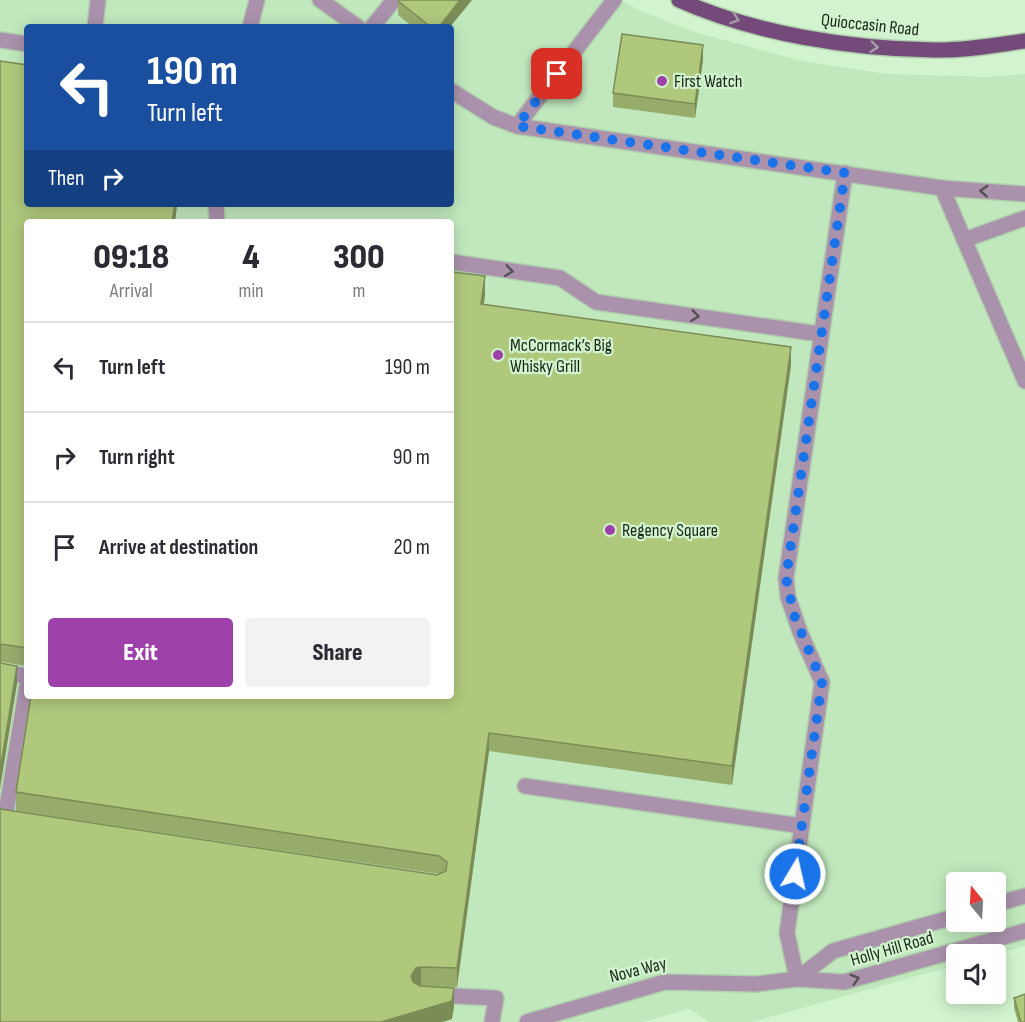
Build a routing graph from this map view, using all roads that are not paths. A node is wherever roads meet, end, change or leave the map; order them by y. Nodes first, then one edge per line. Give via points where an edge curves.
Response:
1 (98, 0) edge
2 (257, 0) edge
3 (320, 0) edge
4 (394, 0) edge
5 (614, 0) edge
6 (679, 0) edge
7 (94, 24) edge
8 (251, 24) edge
9 (354, 24) edge
10 (374, 24) edge
11 (0, 40) edge
12 (1025, 41) edge
13 (24, 44) edge
14 (454, 93) edge
15 (517, 126) junction
16 (845, 173) junction
17 (942, 188) junction
18 (1025, 194) edge
19 (1025, 218) edge
20 (964, 240) junction
21 (454, 262) edge
22 (820, 334) junction
23 (1025, 381) edge
24 (0, 672) edge
25 (24, 676) edge
26 (25, 699) edge
27 (525, 786) dead end
28 (28, 823) edge
29 (802, 826) junction
30 (1025, 896) edge
31 (1006, 901) edge
32 (946, 919) edge
33 (1025, 931) edge
34 (797, 979) junction
35 (422, 995) edge
36 (492, 1022) edge
37 (527, 1022) edge

1 - 7 street
2 - 8 street
3 - 9 street
4 - 10 street
5 - 15 street
6 -> 12 main road, Quioccasin Road via 816,40 936,51
11 - 13 street
14 - 15 street via 493,117
15 - 16 street
16 - 17 street
16 - 22 street
18 -> 17 street
17 - 20 street
19 - 20 street
20 - 23 street
21 -> 22 street via 560,278 596,302
22 - 29 street via 786,578 794,615 822,682
24 - 25 street
26 - 28 street via 5,819
27 - 29 street
29 - 34 street via 787,933
30 - 31 street
32 - 34 street, Holly Hill Road via 833,951
34 -> 33 street, Holly Hill Road via 844,982
34 - 37 street, Nova Way via 756,984 665,982
35 - 36 street via 495,998

